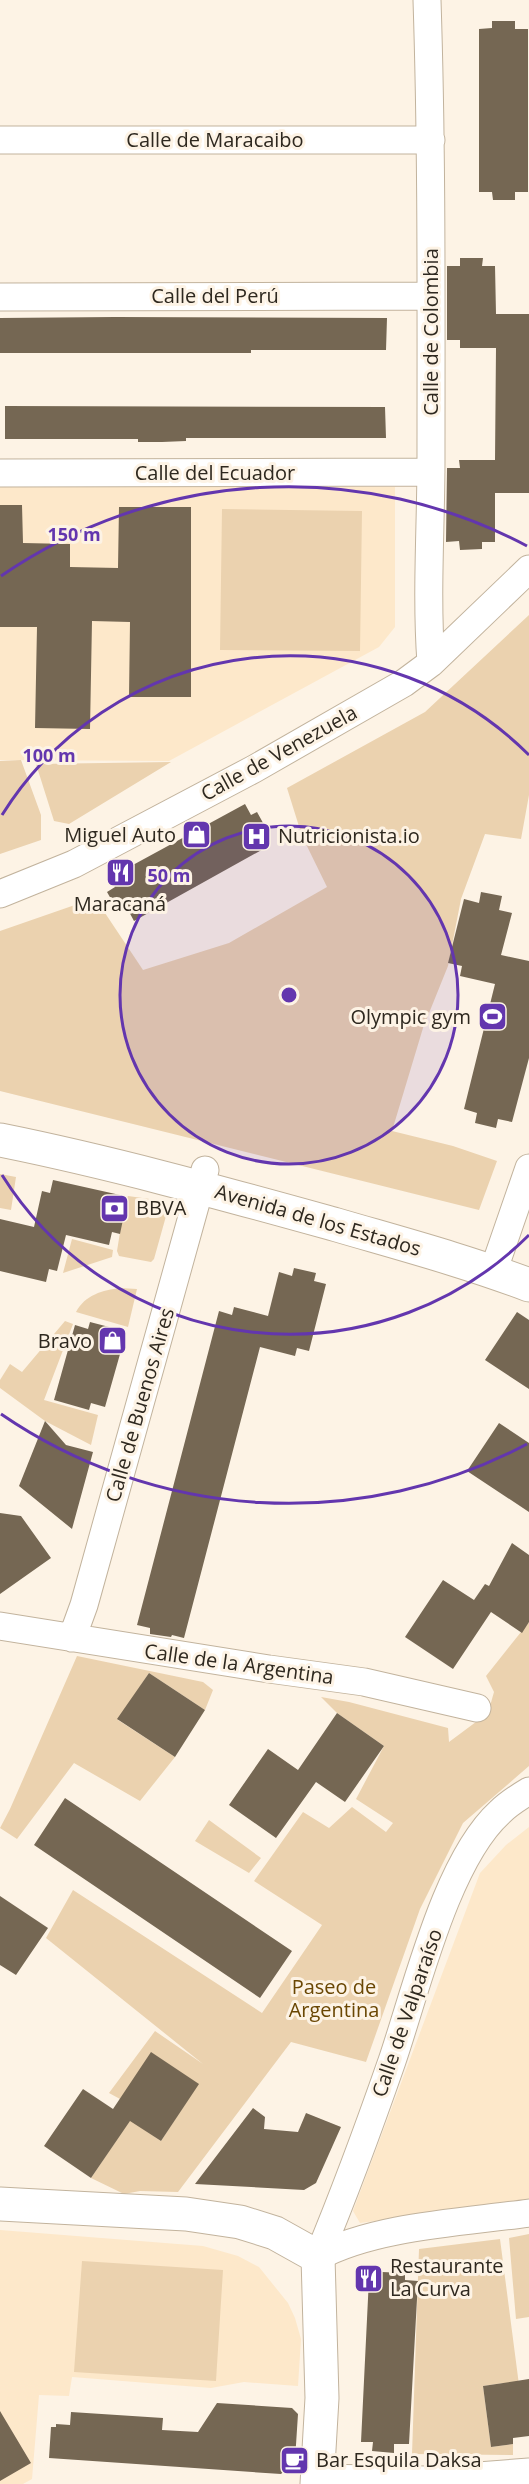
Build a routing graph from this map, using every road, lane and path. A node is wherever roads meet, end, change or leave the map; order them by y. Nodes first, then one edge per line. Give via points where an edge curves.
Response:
1 (427, 0) edge
2 (0, 140) edge
3 (431, 140) junction
4 (431, 296) junction
5 (0, 297) edge
6 (431, 472) junction
7 (0, 473) edge
8 (529, 569) edge
9 (431, 663) junction
10 (0, 894) edge
11 (0, 1123) edge
12 (0, 1140) edge
13 (529, 1168) edge
14 (203, 1179) junction
15 (508, 1262) edge
16 (529, 1285) edge
17 (0, 1626) edge
18 (72, 1638) junction
19 (477, 1707) dead end
20 (529, 1791) edge
21 (0, 2204) edge
22 (529, 2213) edge
23 (318, 2257) junction
24 (529, 2472) edge
25 (318, 2481) edge

1 - 3 street, Calle de Colombia
2 - 3 street, Calle de Maracaibo
3 - 4 street, Calle de Colombia
4 - 5 street, Calle del Perú
4 - 6 street, Calle de Colombia
6 - 7 street, Calle del Ecuador
6 - 9 street, Calle de Colombia
8 - 9 street, Calle de Venezuela
9 - 10 street, Calle de Venezuela via 404,683 254,769 74,864
11 - 14 street, Avenida de los Estados
12 - 14 street, Avenida de los Estados
13 - 15 street
14 - 15 street, Avenida de los Estados via 447,1256
14 - 18 street, Calle de Buenos Aires
15 - 16 street, Avenida de los Estados
17 - 18 street, Calle de la Argentina
18 - 19 street, Calle de la Argentina via 364,1682
20 - 23 street, Calle de Valparaíso via 499,1812 484,1830 451,1889 345,2194
21 - 23 street via 186,2214 240,2222 275,2233
22 - 23 street via 390,2232 338,2246
23 - 25 street via 322,2398
24 - 25 street via 426,2480

